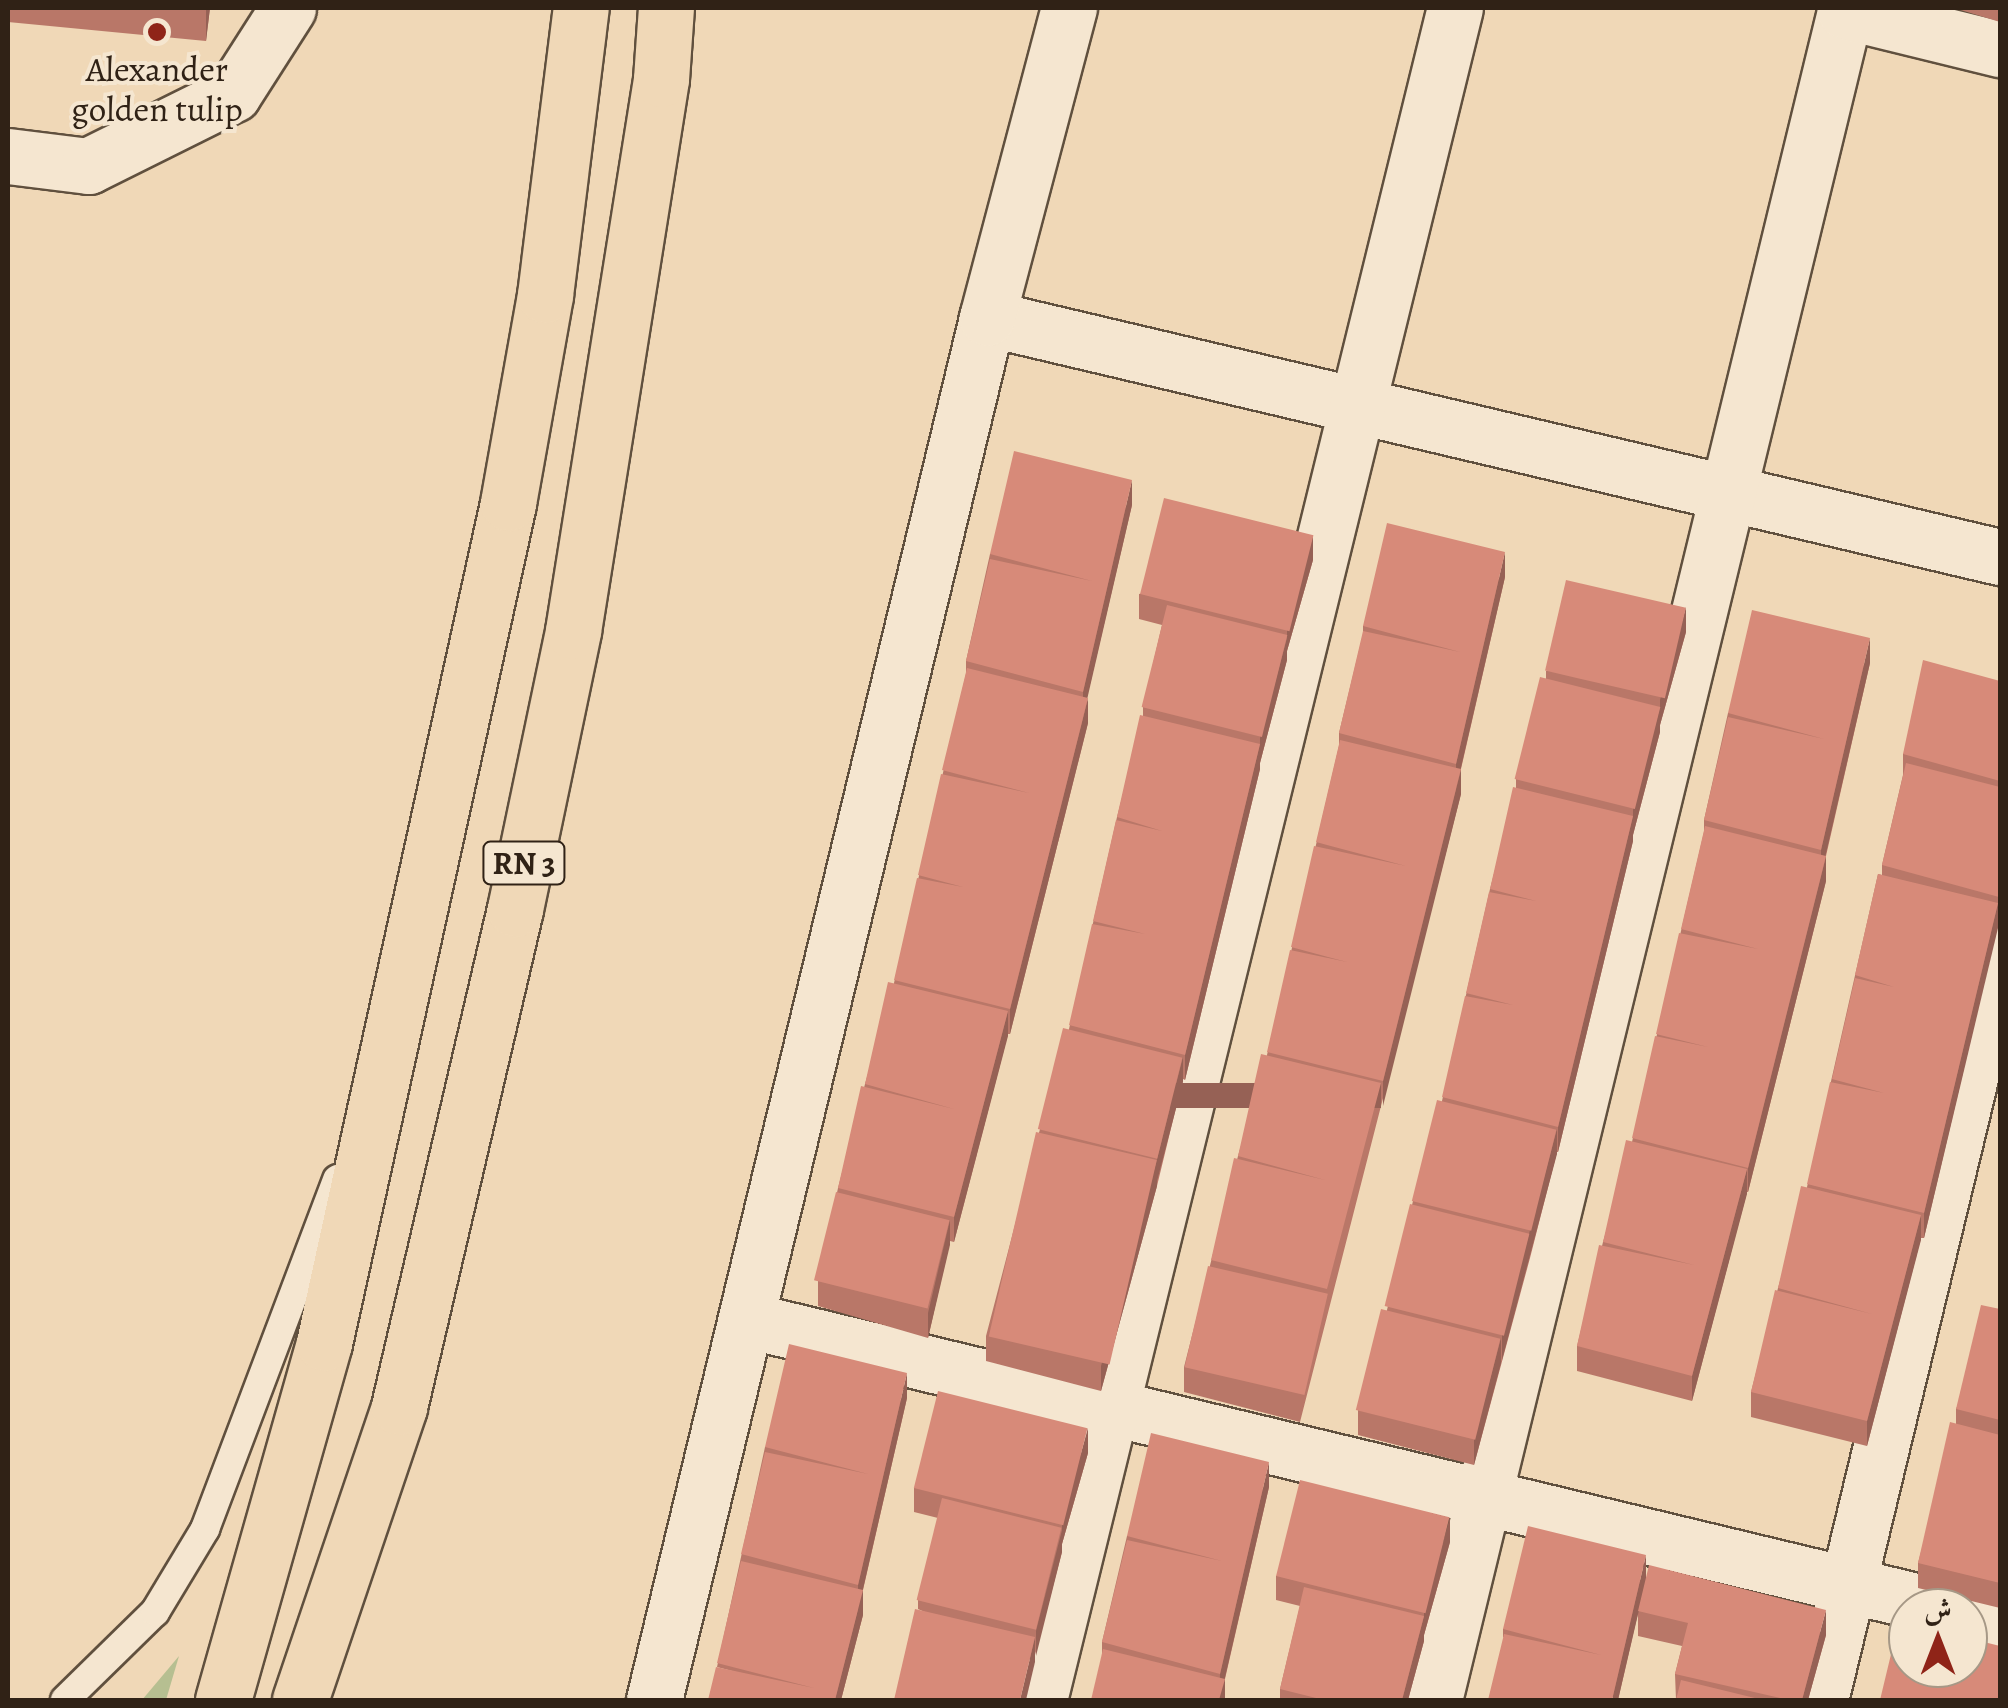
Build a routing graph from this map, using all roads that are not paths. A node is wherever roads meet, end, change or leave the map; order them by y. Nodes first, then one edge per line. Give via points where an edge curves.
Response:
1 (288, 8) edge
2 (581, 8) edge
3 (666, 8) edge
4 (1069, 8) edge
5 (1455, 8) edge
6 (2000, 49) edge
7 (8, 156) edge
8 (987, 318) junction
9 (1359, 406) junction
10 (1728, 494) junction
11 (2000, 557) edge
12 (2000, 953) edge
13 (401, 998) junction
14 (747, 1320) junction
15 (1112, 1405) junction
16 (1485, 1496) junction
17 (1849, 1584) junction
18 (1888, 1594) edge
19 (65, 1700) edge
20 (223, 1700) edge
21 (300, 1700) edge
22 (654, 1700) edge
23 (1039, 1700) edge
24 (1434, 1700) edge
25 (1820, 1700) edge

1 - 7 street via 233,94 88,166
2 - 13 highway, RN 3 via 545,295 512,484
3 - 21 highway, RN 3 via 655,117 574,631 515,909 398,1407
4 - 8 street
5 - 9 street
6 - 10 street via 1845,11
8 - 9 street
8 - 14 street
9 - 10 street
9 - 15 street
10 - 11 street
10 - 16 street
12 - 17 street
13 - 19 lane via 205,1528 154,1612
13 - 20 highway, RN 3 via 324,1343
14 - 15 street
14 - 22 street
15 - 16 street
15 - 23 street
16 - 17 street
16 - 24 street
17 - 18 street
17 - 25 street

